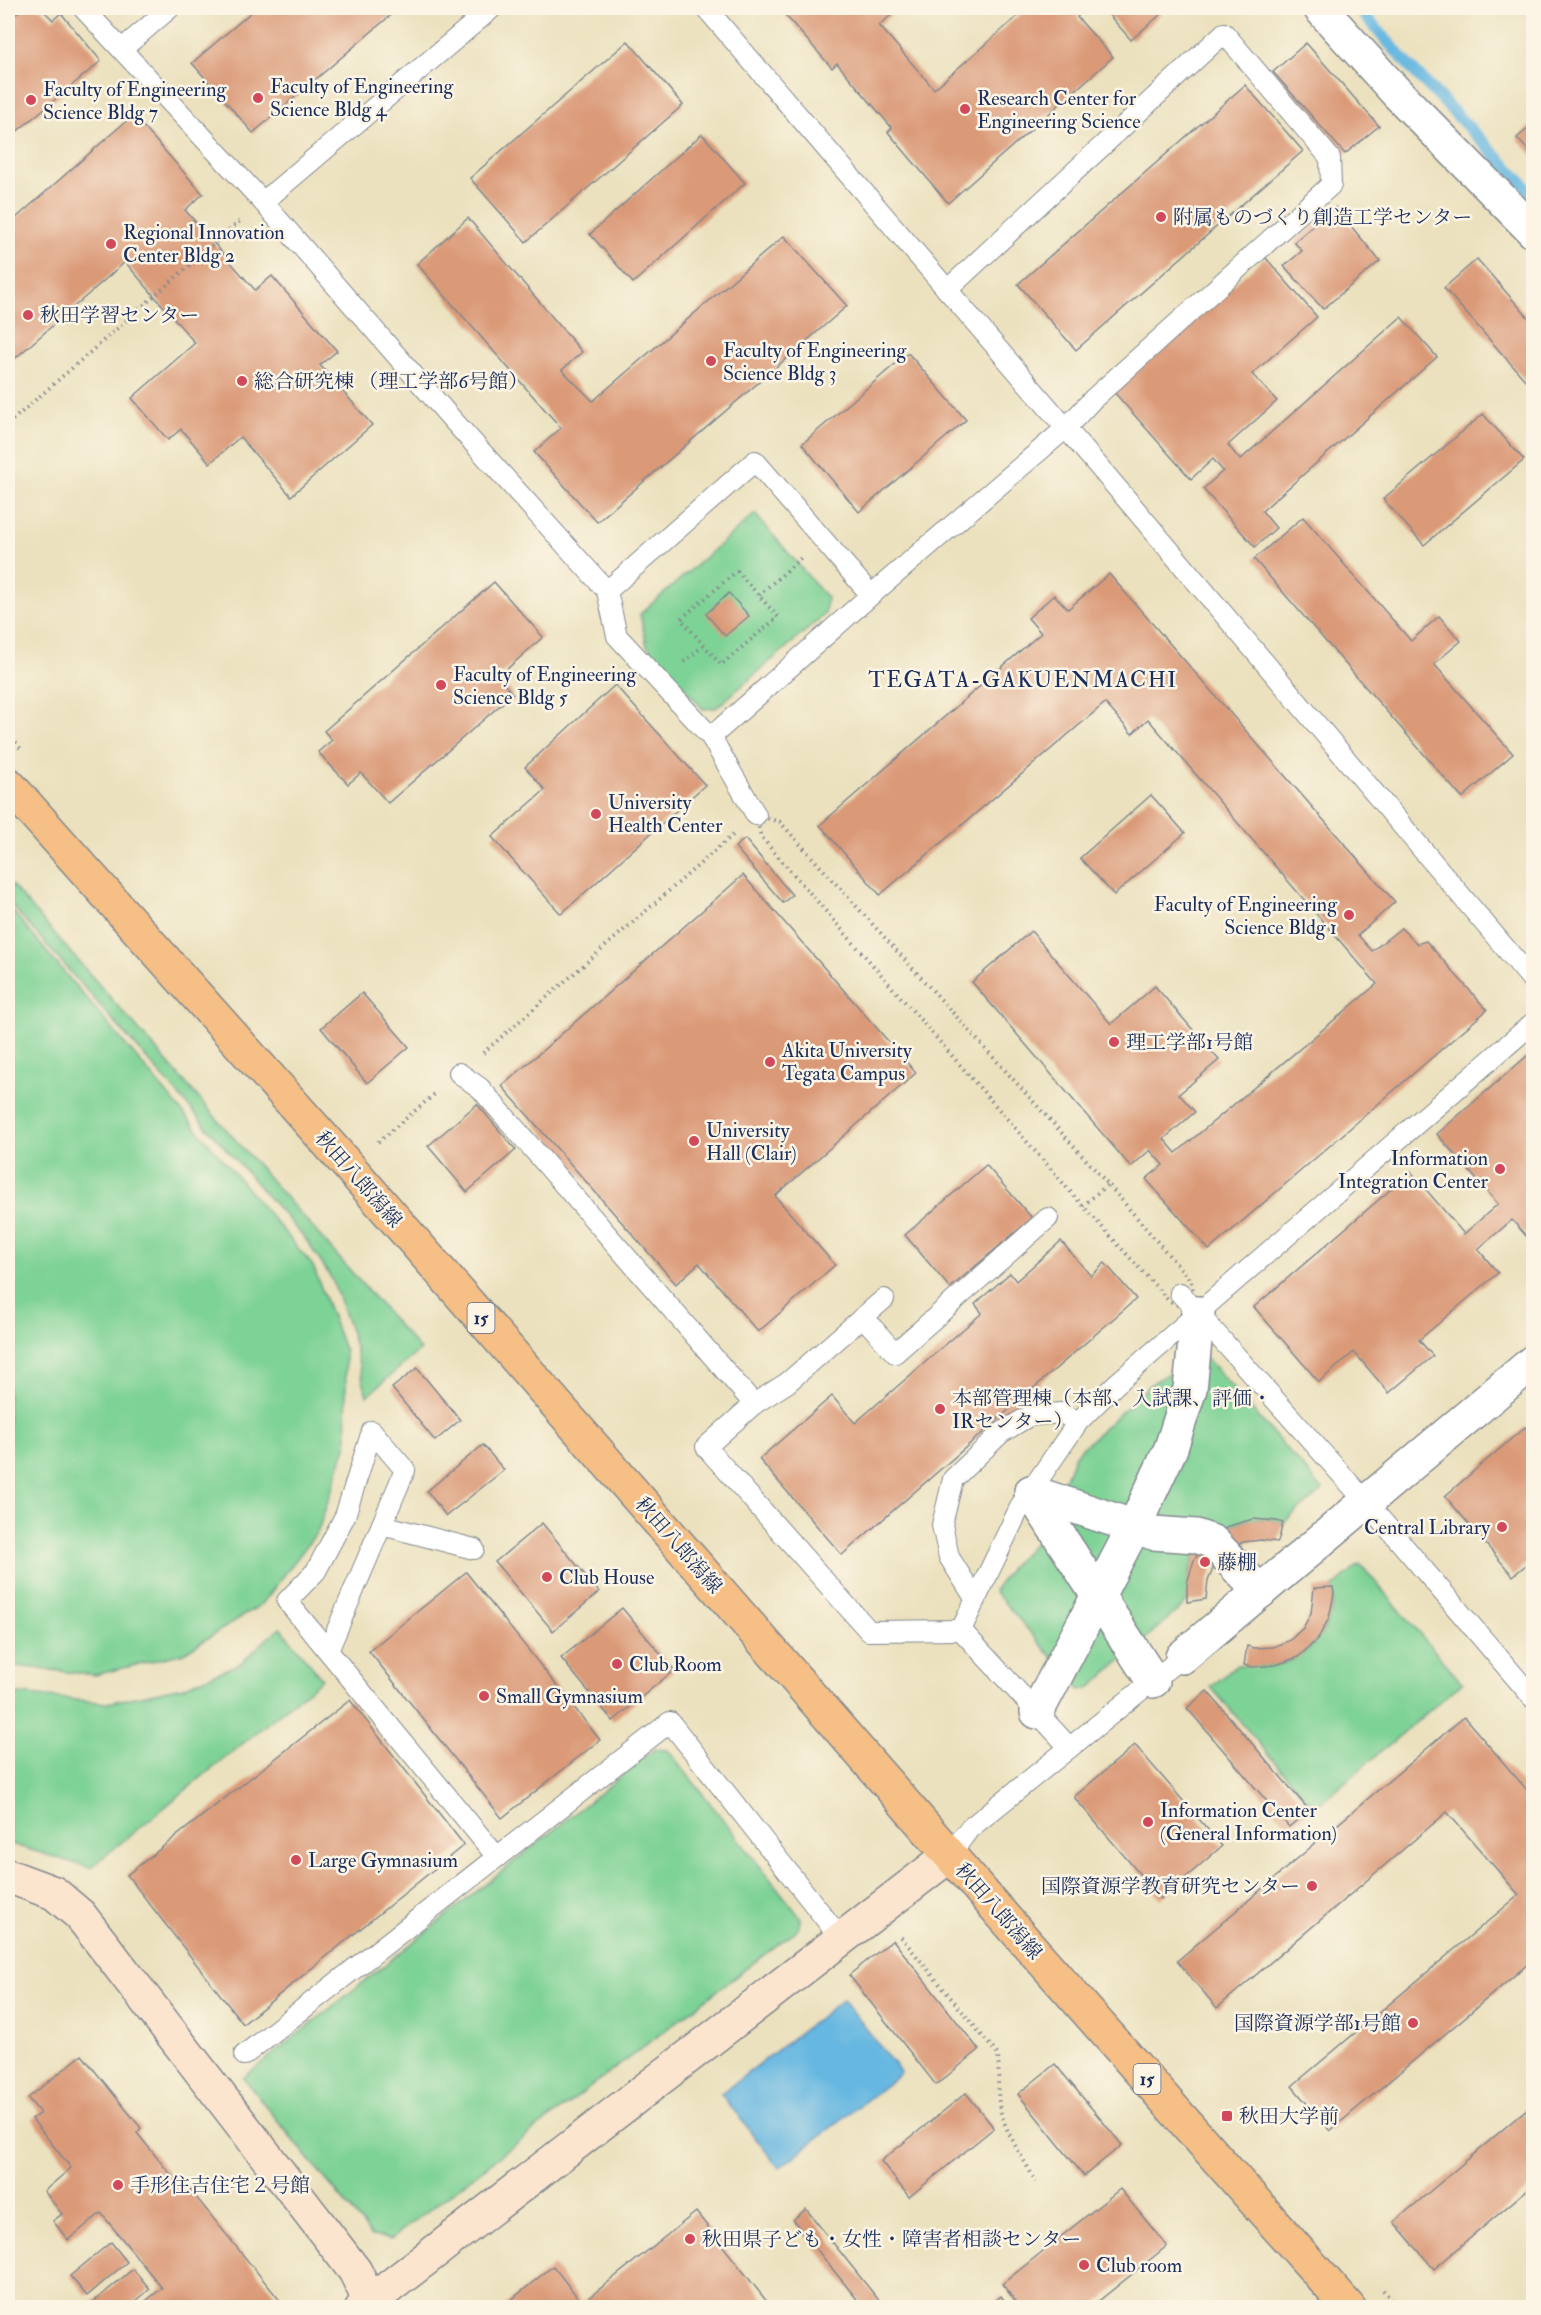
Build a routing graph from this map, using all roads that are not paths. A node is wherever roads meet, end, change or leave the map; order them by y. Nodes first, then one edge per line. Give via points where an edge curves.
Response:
1 (83, 8) edge
2 (170, 8) edge
3 (492, 8) edge
4 (706, 8) edge
5 (1320, 8) edge
6 (122, 50) junction
7 (263, 202) junction
8 (1533, 232) edge
9 (947, 290) junction
10 (1066, 428) junction
11 (607, 591) junction
12 (871, 595) junction
13 (711, 737) junction
14 (8, 784) edge
15 (752, 819) dead end
16 (1533, 982) edge
17 (1533, 1022) edge
18 (459, 1073) road end
19 (1048, 1218) dead end
20 (884, 1299) dead end
21 (1189, 1303) junction
22 (863, 1317) junction
23 (1533, 1361) edge
24 (754, 1404) junction
25 (1078, 1422) junction
26 (1031, 1492) junction
27 (1366, 1502) junction
28 (382, 1525) junction
29 (1134, 1527) junction
30 (474, 1549) dead end
31 (1260, 1592) junction
32 (1098, 1597) junction
33 (976, 1600) junction
34 (962, 1630) junction
35 (328, 1651) junction
36 (1182, 1657) joint
37 (1153, 1680) junction
38 (1533, 1699) edge
39 (1037, 1712) junction
40 (1069, 1747) junction
41 (950, 1855) junction
42 (497, 1857) junction
43 (8, 1876) edge
44 (842, 1940) junction
45 (244, 2055) dead end
46 (369, 2305) edge
47 (1349, 2307) edge

1 - 6 lane
2 - 6 lane
3 - 7 lane
4 - 9 lane
5 - 8 street
6 - 7 lane
7 - 11 lane
9 - 10 lane
9 - 10 lane via 1224,33 1330,158 1331,185 1093,399
10 - 12 lane
10 - 16 lane
11 - 12 lane via 755,461
11 - 13 lane via 617,636
12 - 13 lane
13 - 15 lane
14 - 41 main road, 秋田八郎潟線 / 15 via 367,1187
17 - 21 lane
18 - 24 lane via 480,1088
19 - 22 lane via 895,1353
20 - 22 lane
21 - 25 lane
21 - 27 lane
21 - 29 street via 1190,1389 1172,1448
22 - 24 lane via 787,1383
23 - 27 street
24 - 34 lane via 706,1447 840,1600 870,1631
25 - 26 lane
25 - 33 lane via 1061,1413 1029,1416 1001,1433 953,1479 942,1525 949,1557
26 - 29 street
26 - 32 street
26 - 33 lane via 1021,1505
27 - 31 street
27 - 38 lane
28 - 30 lane
28 - 35 lane
28 - 35 lane via 405,1470 372,1431 345,1516 316,1571 287,1601
29 - 31 street via 1213,1542
29 - 32 street
31 - 36 street
32 - 37 street
32 - 39 street
33 - 34 lane
34 - 39 lane
35 - 42 lane
36 - 37 lane
37 - 40 lane
39 - 40 lane
40 - 41 lane via 969,1829
41 - 44 street
41 - 47 main road, 秋田八郎潟線 / 15
42 - 44 lane via 670,1722
42 - 45 lane
43 - 46 street via 54,1893 80,1915 355,2271
44 - 46 street

